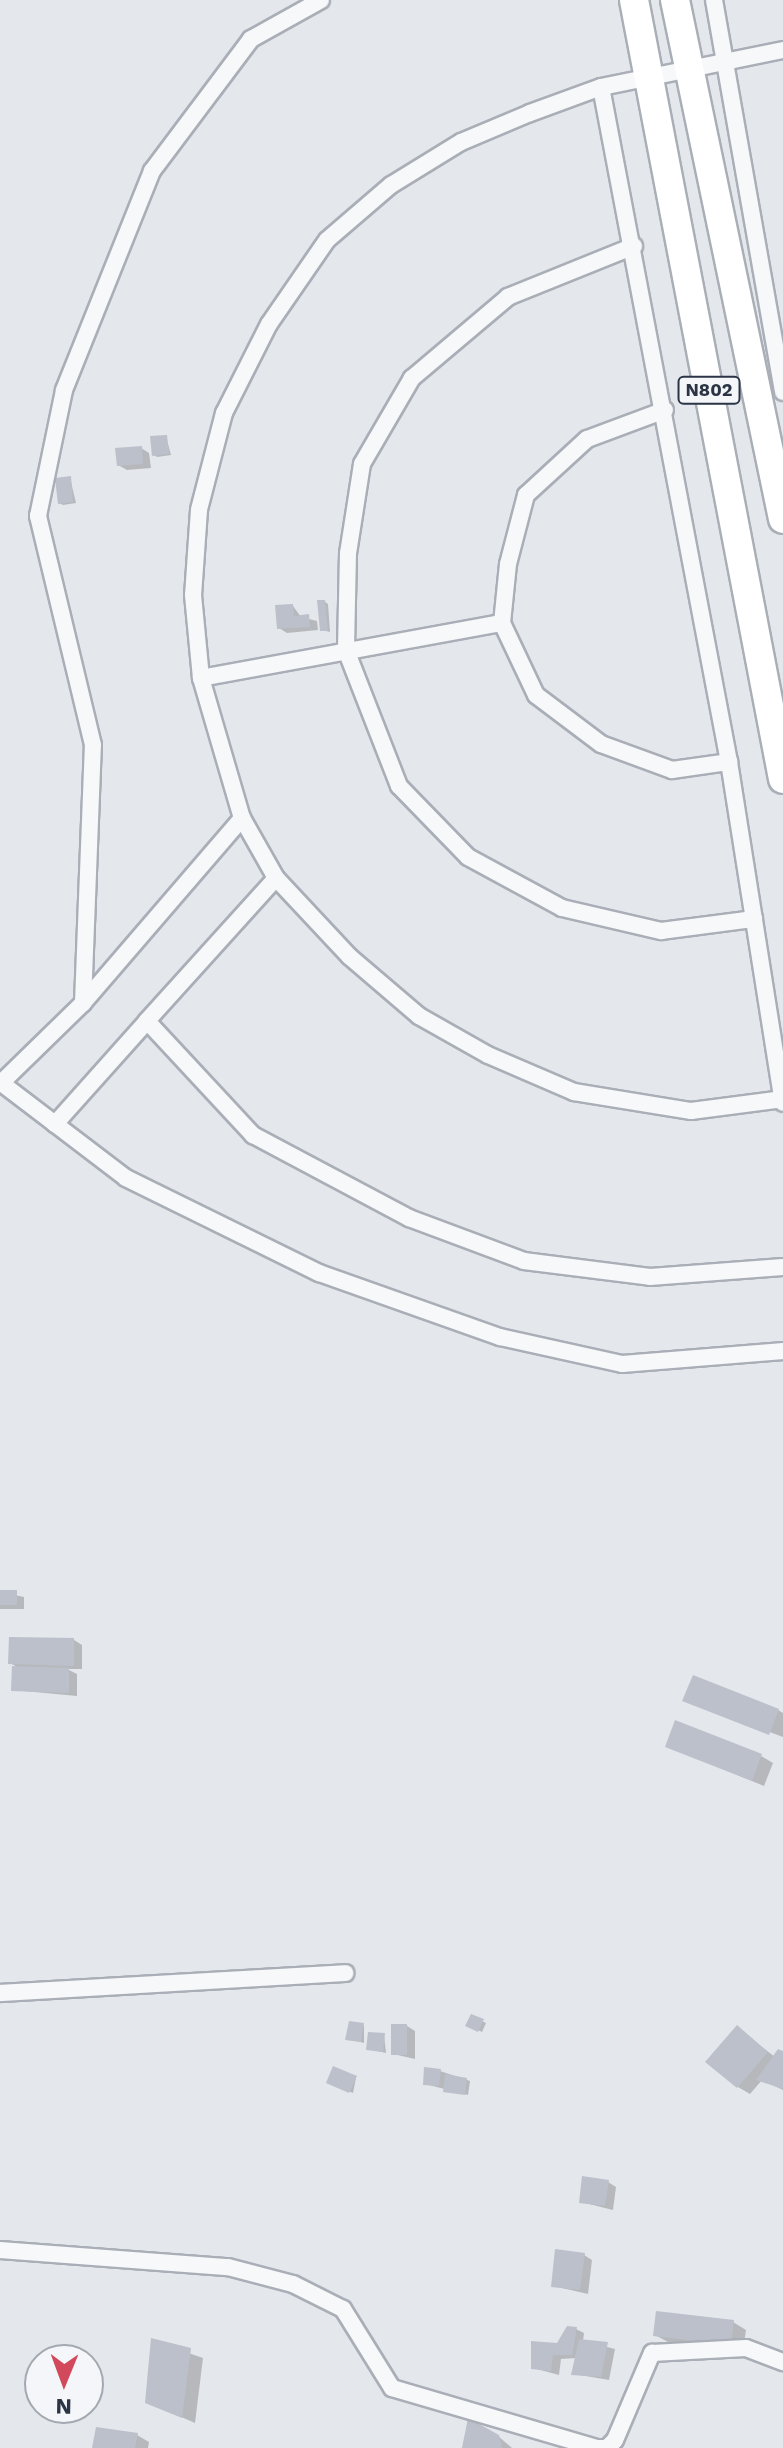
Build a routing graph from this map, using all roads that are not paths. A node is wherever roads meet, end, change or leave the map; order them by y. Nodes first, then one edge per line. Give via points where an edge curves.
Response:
1 (321, 0) edge
2 (634, 0) edge
3 (675, 0) edge
4 (714, 0) edge
5 (783, 50) edge
6 (725, 61) junction
7 (688, 68) junction
8 (648, 75) junction
9 (601, 87) junction
10 (634, 246) junction
11 (783, 392) edge
12 (665, 410) junction
13 (783, 519) edge
14 (502, 623) junction
15 (346, 650) junction
16 (201, 678) junction
17 (729, 762) junction
18 (783, 779) edge
19 (242, 818) junction
20 (276, 878) junction
21 (754, 919) junction
22 (83, 1003) junction
23 (147, 1021) junction
24 (0, 1083) edge
25 (783, 1101) edge
26 (55, 1124) junction
27 (783, 1267) edge
28 (783, 1351) edge
29 (345, 1973) dead end
30 (0, 1993) edge
31 (0, 2250) edge
32 (783, 2362) edge

1 - 22 street via 251,39 152,171 64,390 38,516 93,745
2 - 8 highway, N802
3 - 7 highway, N802
4 - 6 street
5 - 6 street
6 - 7 street
6 - 11 street
7 - 8 street
7 - 13 highway, N802
8 - 9 street
8 - 18 highway, N802
9 - 10 street
9 - 16 street via 461,142 391,185 327,240 269,324 224,413 199,510 193,595
10 - 12 street
10 - 15 street via 508,297 412,378 362,464 348,553
12 - 14 street via 587,439 526,495 508,564
12 - 17 street
14 - 15 street
14 - 17 street via 536,695 601,744 672,770
15 - 16 street
15 - 21 street via 399,786 468,857 562,908 661,931
16 - 19 street
17 - 21 street
19 - 20 street
19 - 22 street
20 - 23 street
20 - 25 street via 350,957 419,1016 488,1055 574,1092 691,1111
21 - 25 street
22 - 24 street
23 - 26 street
23 - 27 street via 253,1135 409,1218 524,1261 650,1277
24 - 26 street
26 - 28 street via 126,1178 319,1273 500,1337 622,1364
29 - 30 street
31 - 32 street via 228,2267 293,2284 343,2309 392,2388 597,2448 615,2440 652,2353 746,2348

